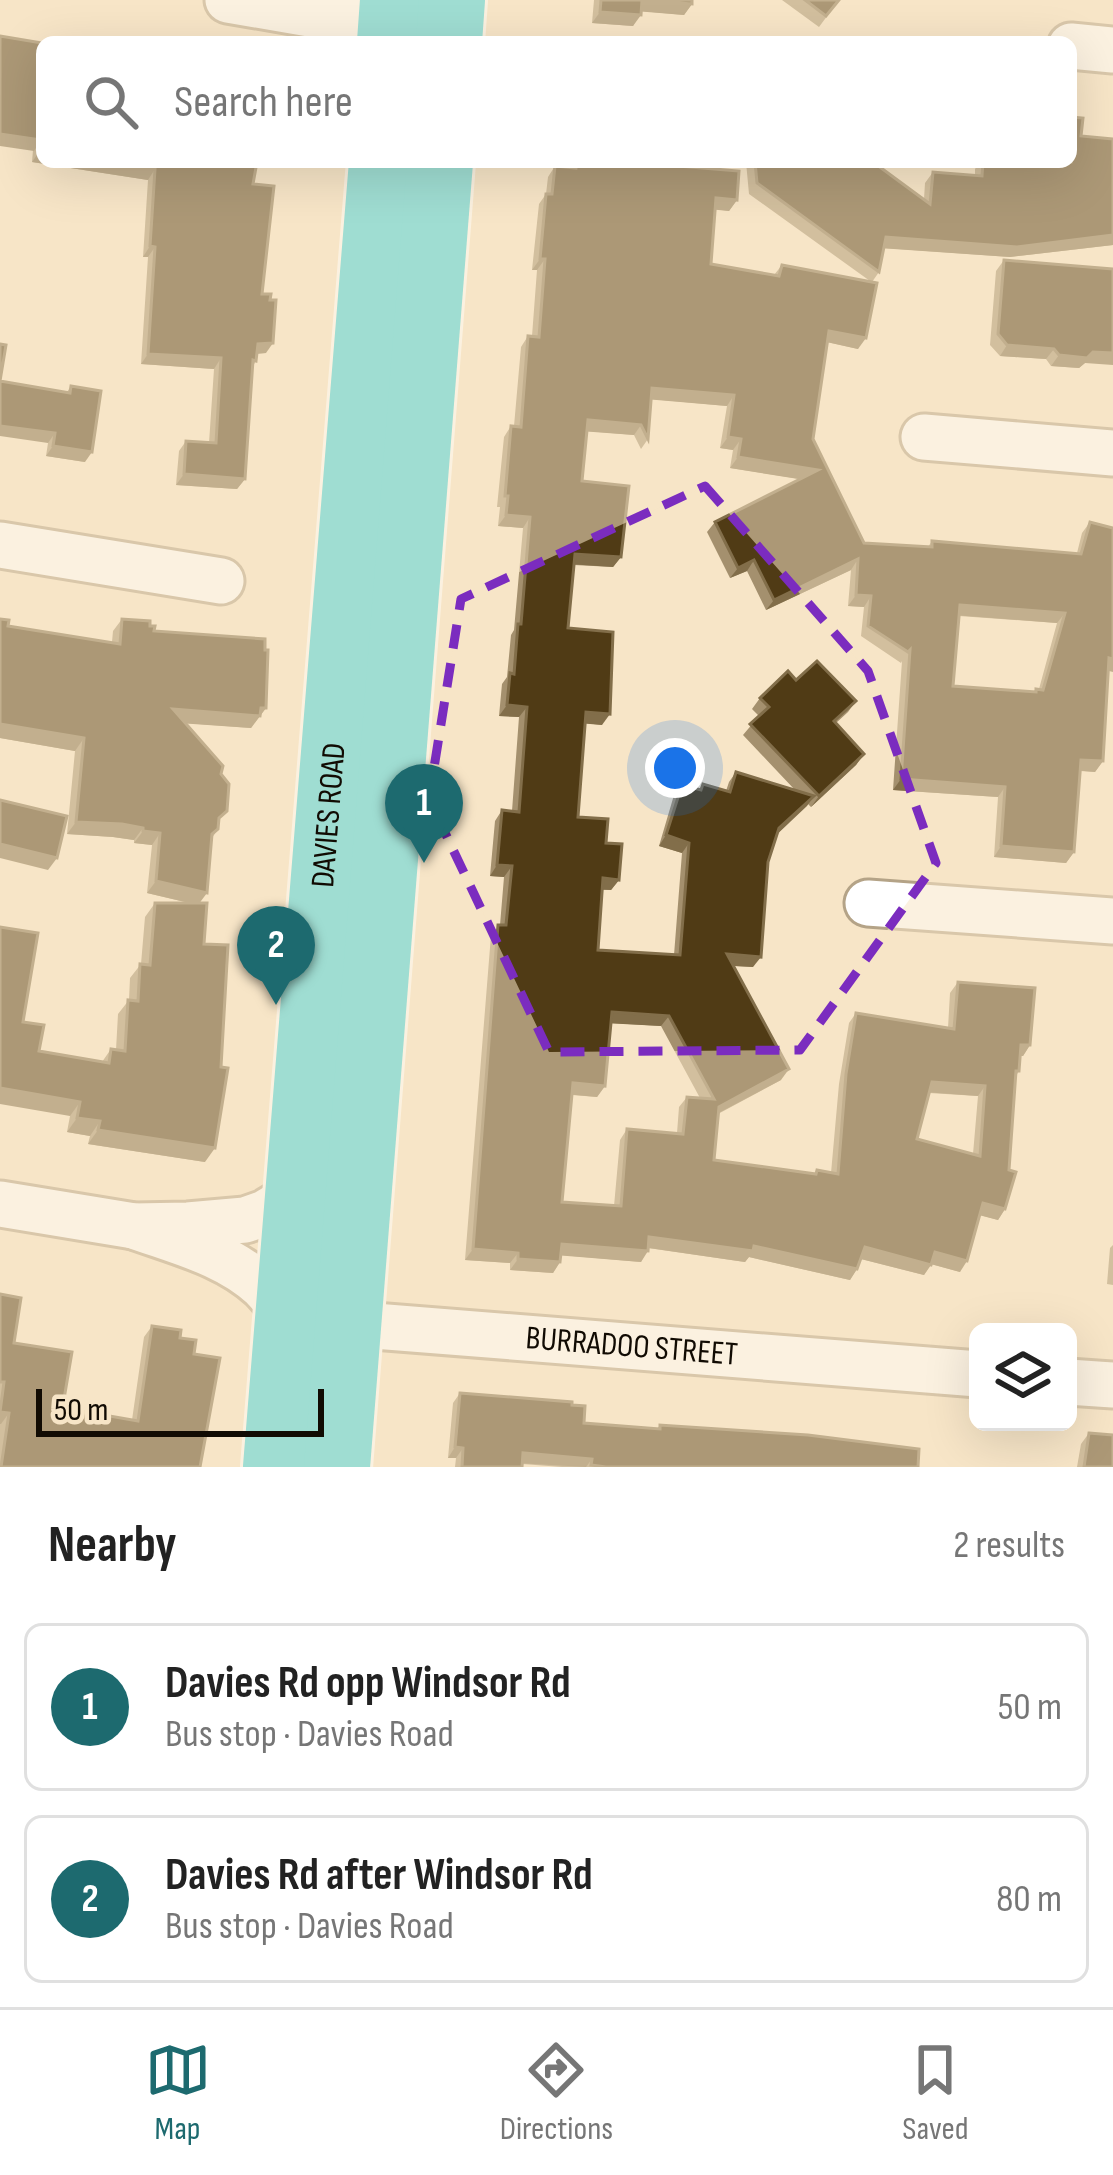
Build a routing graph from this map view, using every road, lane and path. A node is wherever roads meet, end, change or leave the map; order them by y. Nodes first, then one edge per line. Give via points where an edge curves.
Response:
1 (228, 0) edge
2 (452, 0) edge
3 (406, 28) edge
4 (1077, 47) edge
5 (1113, 50) edge
6 (382, 168) edge
7 (439, 168) edge
8 (924, 436) dead end
9 (1113, 452) edge
10 (0, 544) edge
11 (221, 581) dead end
12 (868, 902) dead end
13 (1113, 921) edge
14 (298, 1192) junction
15 (0, 1204) edge
16 (134, 1226) junction
17 (318, 1320) junction
18 (969, 1373) edge
19 (1077, 1383) edge
20 (1113, 1385) edge
21 (276, 1467) edge
22 (337, 1467) edge

1 - 3 street
2 - 3 highway
4 - 5 street
6 - 14 highway, DAVIES ROAD
7 - 17 highway, DAVIES ROAD
8 - 9 street
10 - 11 street
12 - 13 street
14 - 16 street via 245,1220
14 - 17 highway, DAVIES ROAD
15 - 16 street
16 - 17 street via 217,1257
17 - 18 street, BURRADOO STREET
17 - 21 highway, DAVIES ROAD
17 - 22 highway, DAVIES ROAD
19 - 20 street

